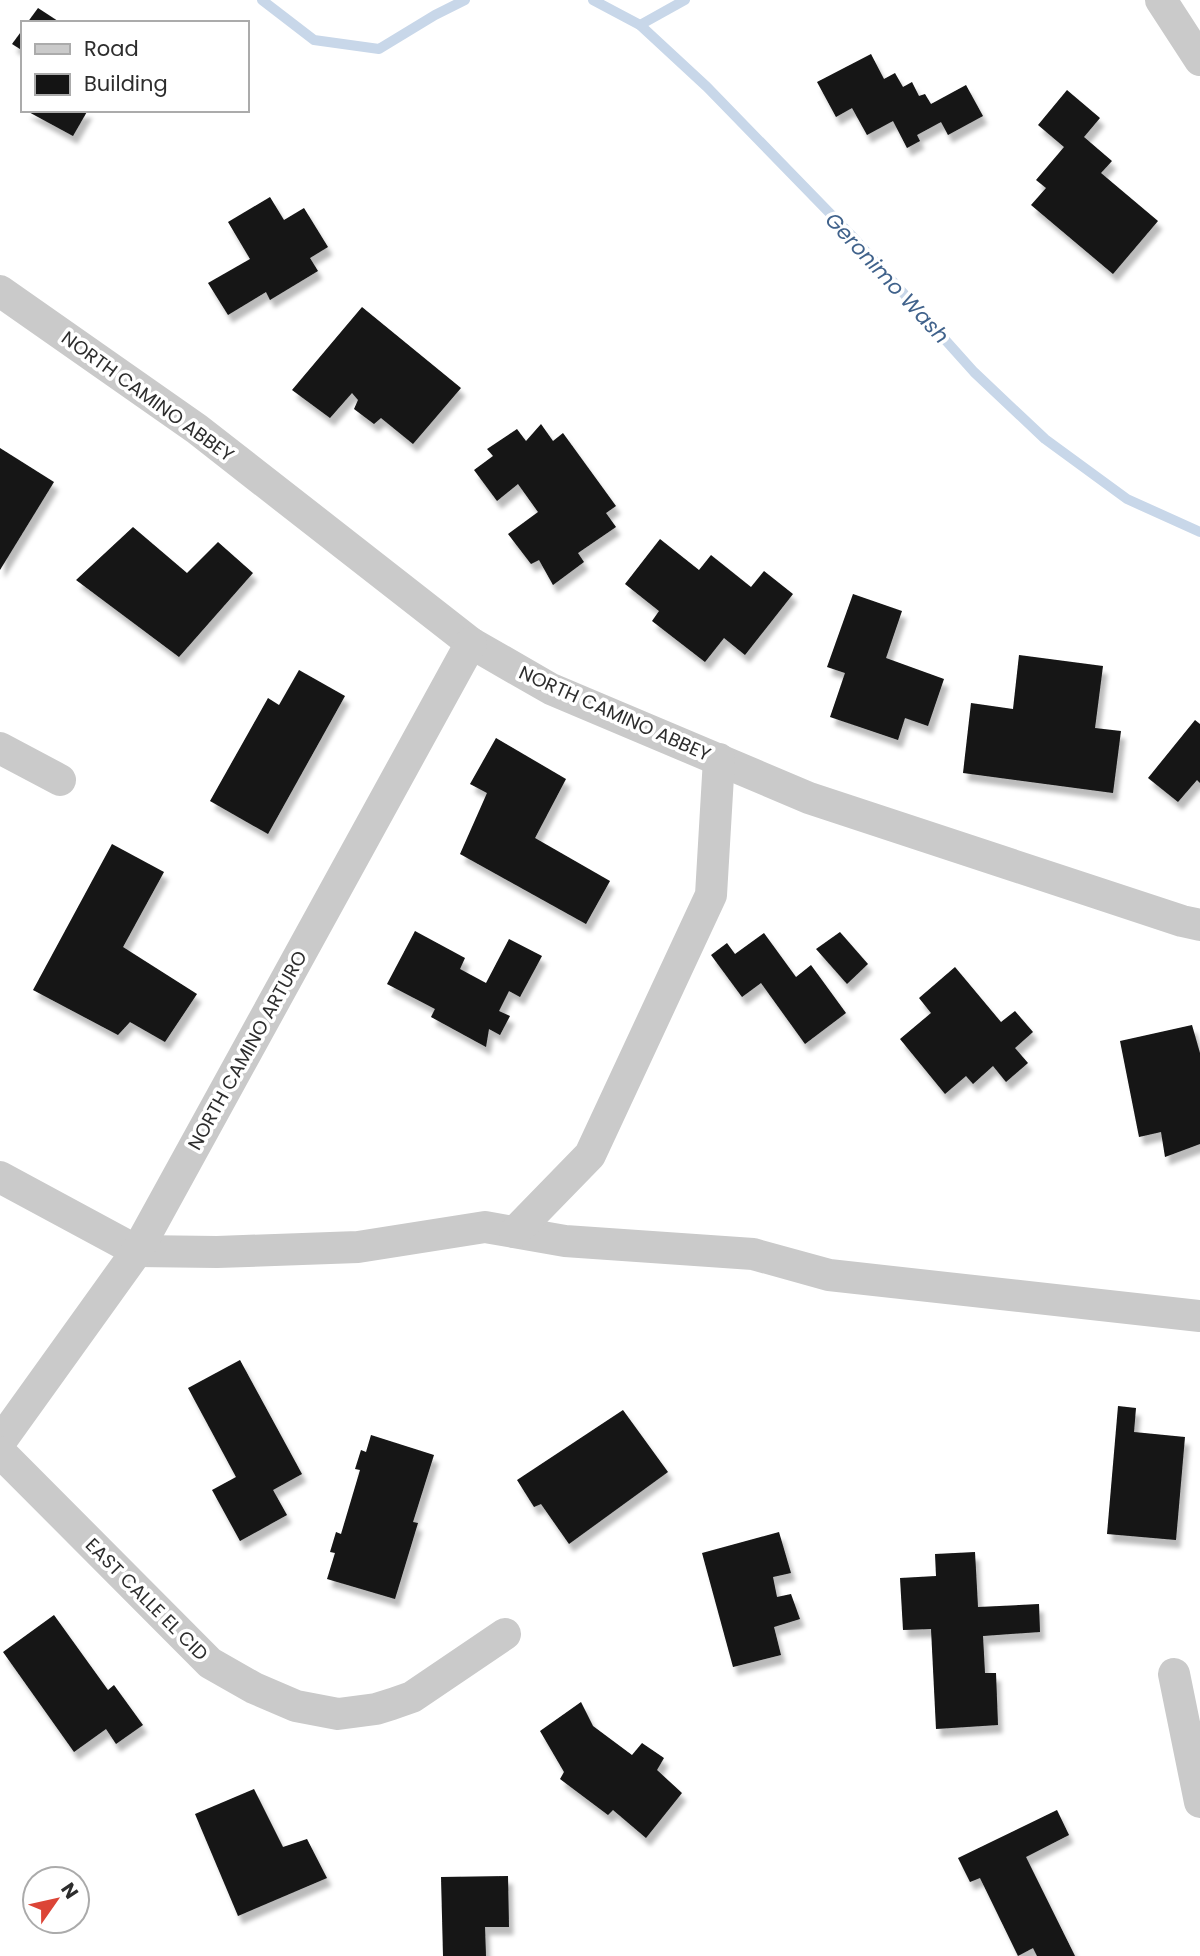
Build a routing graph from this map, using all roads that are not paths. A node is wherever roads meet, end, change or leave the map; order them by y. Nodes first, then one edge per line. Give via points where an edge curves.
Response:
1 (1161, 0) edge
2 (1200, 60) edge
3 (0, 291) edge
4 (471, 643) junction
5 (0, 748) edge
6 (719, 760) junction
7 (61, 780) dead end
8 (1200, 925) edge
9 (0, 1177) edge
10 (515, 1232) junction
11 (137, 1251) junction
12 (1200, 1316) edge
13 (0, 1442) edge
14 (0, 1452) edge
15 (505, 1634) dead end
16 (1174, 1674) dead end
17 (1200, 1802) edge

1 - 2 street
3 - 4 street, NORTH CAMINO ABBEY via 197,429
4 - 6 street, NORTH CAMINO ABBEY via 551,689
4 - 11 street, NORTH CAMINO ARTURO
5 - 7 street
6 - 8 street, NORTH CAMINO ABBEY via 809,798
6 - 10 street via 711,895 590,1155
9 - 11 street
10 - 11 street via 485,1227 358,1247
10 - 12 street via 565,1241 753,1254 829,1275
11 - 13 street, NORTH CAMINO ARTURO
14 - 15 street, EAST CALLE EL CID via 210,1663 296,1706 338,1713 392,1704 412,1697
16 - 17 street

